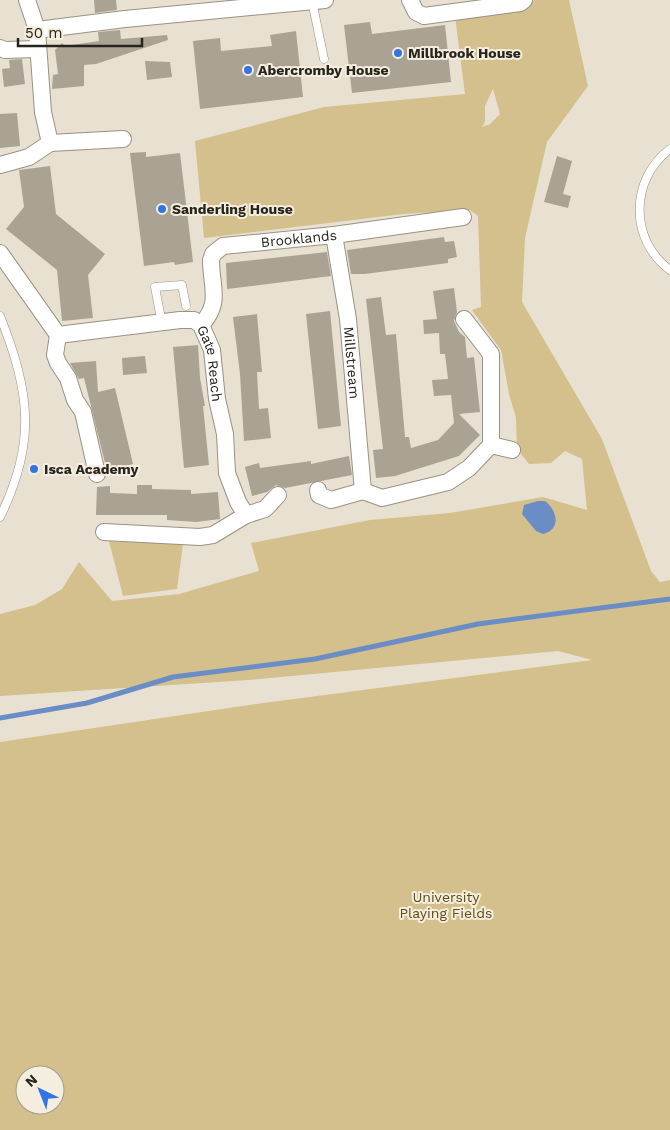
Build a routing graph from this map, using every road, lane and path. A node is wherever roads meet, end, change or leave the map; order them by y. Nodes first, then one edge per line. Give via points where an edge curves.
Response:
1 (28, 0) edge
2 (316, 0) edge
3 (410, 0) edge
4 (524, 0) edge
5 (37, 30) junction
6 (0, 48) edge
7 (37, 48) junction
8 (324, 59) dead end
9 (123, 139) dead end
10 (50, 142) junction
11 (670, 149) edge
12 (0, 166) edge
13 (463, 216) dead end
14 (334, 235) junction
15 (0, 253) edge
16 (670, 270) edge
17 (186, 306) dead end
18 (0, 316) edge
19 (464, 319) dead end
20 (162, 324) junction
21 (201, 325) junction
22 (58, 335) junction
23 (491, 445) junction
24 (512, 450) dead end
25 (97, 474) dead end
26 (318, 490) dead end
27 (363, 490) junction
28 (278, 495) dead end
29 (246, 514) junction
30 (0, 518) edge
31 (104, 532) dead end

1 - 5 street
2 - 5 street
2 - 8 lane
3 - 4 street via 416,12 424,16
5 - 7 street
6 - 7 street
7 - 10 street via 43,112
9 - 10 street
10 - 12 street via 29,157
11 - 16 lane via 650,168 639,201 639,217 644,236 661,263
13 - 14 street, Brooklands
14 - 21 street, Brooklands via 223,246 211,260 214,305
14 - 27 street, Millstream via 348,319
15 - 22 street
17 - 20 lane via 182,285 156,286
18 - 30 lane via 16,357 26,403 25,436 18,475
19 - 23 street via 491,354
20 - 21 street, Gate Reach via 194,320
20 - 22 street, Gate Reach
21 - 29 street, Gate Reach via 212,350 217,399 225,434 227,473
22 - 25 street via 58,363 83,412
23 - 24 street
23 - 27 street via 469,468 448,482 382,498
26 - 27 street via 319,495 331,500
28 - 29 street via 265,509
29 - 31 street via 213,535 200,537

